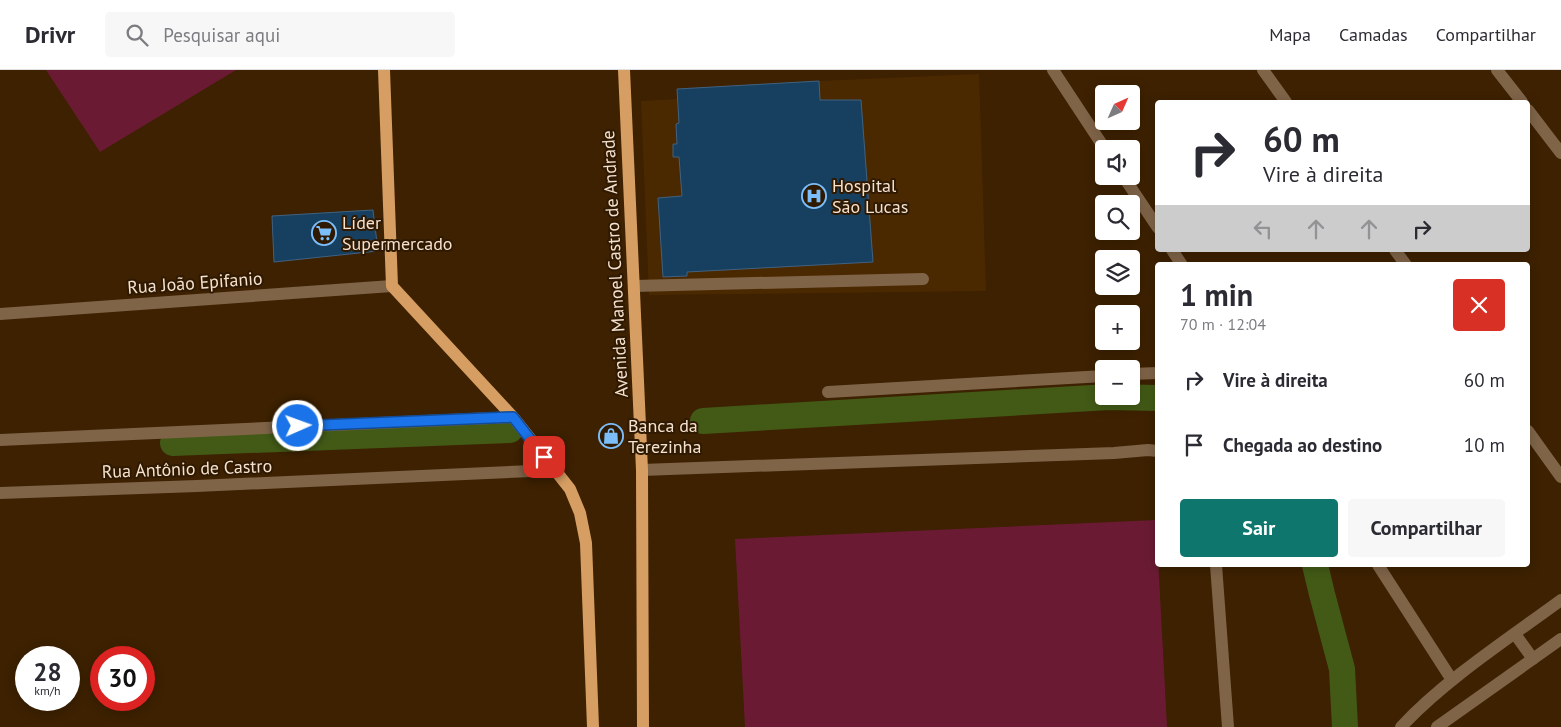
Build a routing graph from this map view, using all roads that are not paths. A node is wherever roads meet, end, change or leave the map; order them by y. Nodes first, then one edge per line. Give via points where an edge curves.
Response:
1 (384, 70) edge
2 (624, 70) edge
3 (1052, 70) edge
4 (1262, 70) edge
5 (1497, 70) edge
6 (1284, 100) edge
7 (1520, 100) edge
8 (1530, 113) edge
9 (1099, 140) edge
10 (1561, 153) edge
11 (1129, 185) edge
12 (1155, 224) edge
13 (923, 279) dead end
14 (392, 286) junction
15 (634, 286) junction
16 (0, 314) edge
17 (1155, 372) edge
18 (1140, 373) edge
19 (1095, 377) edge
20 (828, 392) dead end
21 (513, 417) junction
22 (1530, 434) edge
23 (0, 440) edge
24 (1155, 451) edge
25 (555, 470) junction
26 (642, 470) junction
27 (1561, 477) edge
28 (0, 493) edge
29 (1216, 567) edge
30 (1379, 567) edge
31 (1561, 600) edge
32 (1515, 634) junction
33 (1561, 639) edge
34 (1533, 659) junction
35 (1452, 680) junction
36 (593, 727) edge
37 (643, 727) edge
38 (1228, 727) edge
39 (1400, 727) edge
40 (1437, 727) edge

1 - 14 main road
2 - 15 main road, Avenida Manoel Castro de Andrade
3 - 9 street
4 - 6 street
5 - 7 street
8 - 10 street
11 - 12 street
13 - 15 street
14 - 16 street, Rua João Epifanio
14 - 21 main road
15 - 26 main road, Avenida Manoel Castro de Andrade
17 - 18 street
19 - 20 street
21 - 23 street
21 - 25 main road
22 - 27 street
24 - 26 street
25 - 28 street, Rua Antônio de Castro
25 - 36 main road via 570,489 580,513 586,543
26 - 37 main road, Avenida Manoel Castro de Andrade
29 - 38 street
30 - 35 street
31 - 32 street
32 - 34 street
32 - 35 street
33 - 34 street
34 - 40 street
35 - 39 street

